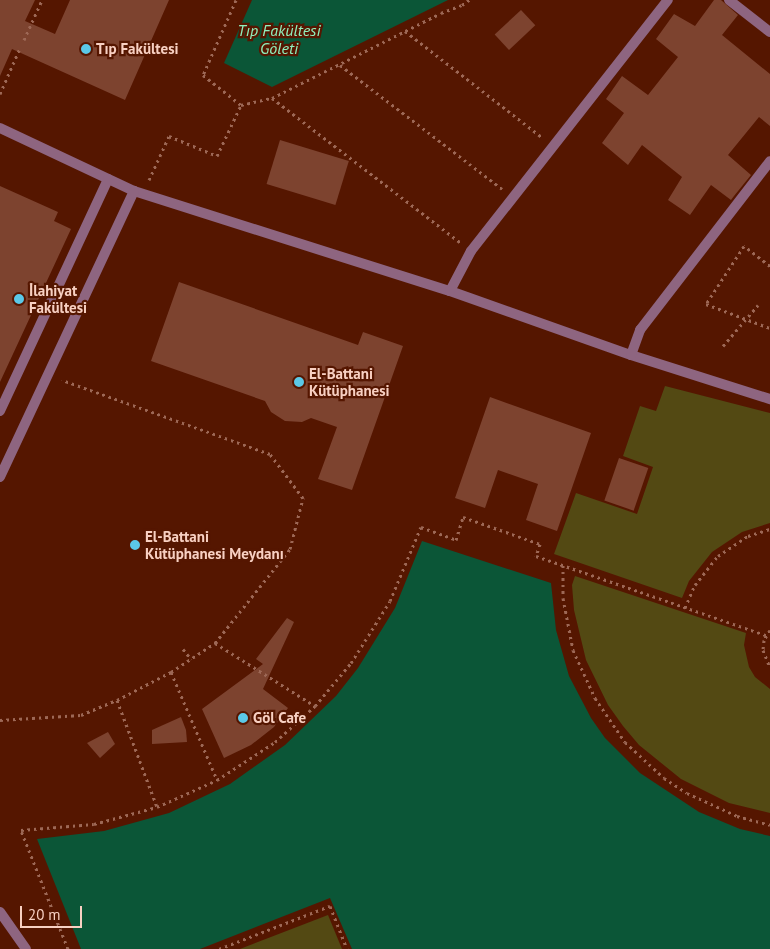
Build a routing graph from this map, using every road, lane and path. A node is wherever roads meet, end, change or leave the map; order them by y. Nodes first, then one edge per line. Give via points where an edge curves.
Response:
1 (42, 0) edge
2 (236, 0) edge
3 (469, 0) edge
4 (668, 0) edge
5 (729, 0) edge
6 (405, 31) junction
7 (770, 32) edge
8 (24, 40) dead end
9 (20, 48) dead end
10 (340, 65) junction
11 (0, 94) edge
12 (272, 98) junction
13 (241, 105) junction
14 (0, 128) edge
15 (554, 146) junction
16 (770, 161) edge
17 (108, 179) junction
18 (138, 192) junction
19 (513, 198) junction
20 (471, 251) junction
21 (770, 266) edge
22 (450, 291) junction
23 (758, 305) dead end
24 (746, 319) junction
25 (770, 328) edge
26 (723, 346) dead end
27 (630, 355) junction
28 (58, 379) dead end
29 (770, 399) edge
30 (0, 411) edge
31 (0, 476) edge
32 (770, 529) edge
33 (563, 566) junction
34 (685, 608) junction
35 (770, 630) edge
36 (766, 636) junction
37 (215, 642) junction
38 (183, 649) dead end
39 (190, 659) junction
40 (770, 668) edge
41 (171, 672) junction
42 (117, 700) junction
43 (315, 706) junction
44 (0, 720) edge
45 (217, 780) junction
46 (157, 807) junction
47 (770, 824) edge
48 (0, 912) edge
49 (26, 949) edge
50 (68, 949) edge
51 (220, 949) edge
52 (347, 949) edge

1 - 8 path
2 - 13 path via 203,75
3 - 6 path
4 - 15 street
5 - 7 street
6 - 10 path
6 - 15 path
9 - 11 path
10 - 12 path
10 - 19 path
12 - 13 path
12 - 20 path
13 - 18 path via 217,156 169,136
14 - 17 street
15 - 19 street
16 - 27 street via 640,330
17 - 18 street
17 - 30 street
18 - 22 street
18 - 31 street
19 - 20 street
20 - 22 street
21 - 24 path via 744,246 706,304
22 - 27 street
23 - 24 path
24 - 25 path
24 - 26 path
27 - 29 street
28 - 37 path via 270,454 303,498 290,550
32 - 34 path via 748,536 718,556 695,585
33 - 34 path
33 - 43 path via 536,556 540,544 463,517 456,540 421,528 390,601 372,633
33 - 47 path via 563,598 574,650 595,698 625,742 664,778 687,793 737,816
34 - 36 path
35 - 36 path
36 - 40 path via 763,650
37 - 39 path
37 - 43 path
38 - 39 path
39 - 41 path
41 - 42 path
41 - 45 path
42 - 44 path via 81,714
42 - 46 path
43 - 45 path via 275,742
45 - 46 path
46 - 50 path via 94,824 21,830
48 - 49 street
51 - 52 path via 330,906

